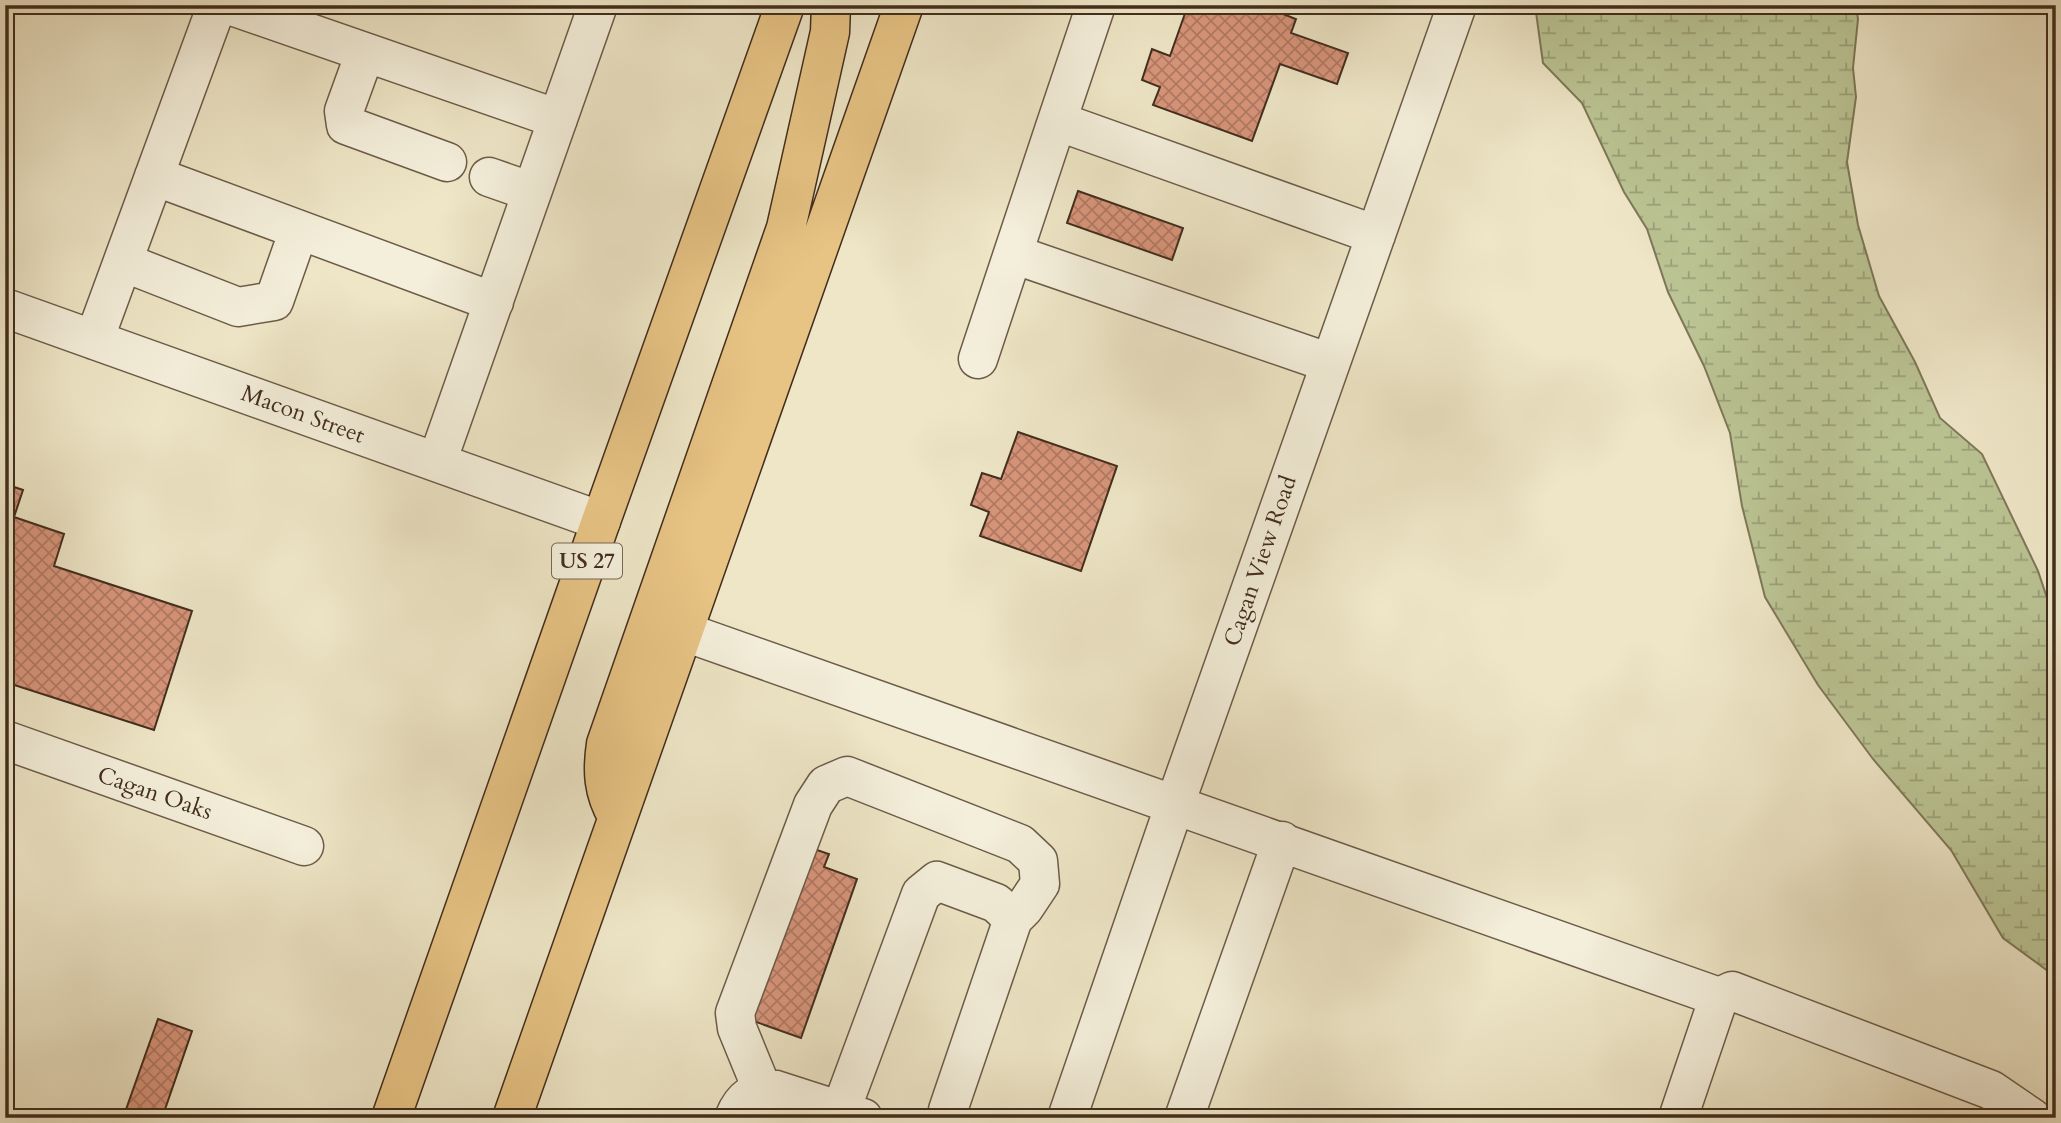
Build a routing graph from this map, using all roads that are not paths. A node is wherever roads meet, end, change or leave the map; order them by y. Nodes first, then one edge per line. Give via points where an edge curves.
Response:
1 (217, 5) edge
2 (229, 5) edge
3 (598, 5) edge
4 (785, 5) edge
5 (831, 5) edge
6 (904, 5) edge
7 (1096, 5) edge
8 (1457, 5) edge
9 (365, 53) junction
10 (558, 119) junction
11 (1058, 121) junction
12 (447, 162) dead end
13 (154, 176) junction
14 (489, 177) dead end
15 (532, 192) junction
16 (299, 229) junction
17 (1376, 235) junction
18 (1013, 254) junction
19 (123, 262) junction
20 (494, 302) junction
21 (5, 309) edge
22 (94, 340) junction
23 (978, 359) dead end
24 (1330, 363) junction
25 (437, 462) junction
26 (601, 521) junction
27 (682, 631) junction
28 (5, 740) edge
29 (1175, 804) junction
30 (617, 816) junction
31 (1282, 841) junction
32 (304, 846) dead end
33 (1013, 919) junction
34 (1719, 997) junction
35 (762, 1089) junction
36 (852, 1114) edge
37 (391, 1118) edge
38 (512, 1118) edge
39 (734, 1118) edge
40 (948, 1118) edge
41 (1067, 1118) edge
42 (1184, 1118) edge
43 (1678, 1118) edge
44 (2032, 1118) edge

1 - 13 street
2 - 9 street
3 - 10 street
4 - 26 highway, US 27
5 - 30 highway via 830,32 786,228 606,744 604,785
6 - 27 highway
7 - 11 street
8 - 17 street, Cagan View Road
9 - 10 street
9 - 12 street via 344,111 346,125
10 - 15 street
11 - 17 street
11 - 18 street
13 - 16 street
13 - 19 street
14 - 15 street
15 - 20 street
16 - 19 street via 274,301 238,307
16 - 20 street
17 - 24 street, Cagan View Road
18 - 23 street
18 - 24 street
19 - 22 street
20 - 25 street
21 - 22 street, Macon Street
22 - 25 street, Macon Street
24 - 29 street, Cagan View Road
25 - 26 street, Macon Street
26 - 37 highway, US 27
27 - 29 street
27 - 30 highway
28 - 32 street, Cagan Oaks
29 - 31 street
29 - 41 street, Cagan View Road
30 - 38 highway
31 - 34 street
31 - 42 street
33 - 35 street via 1040,884 1038,860 1020,844 847,776 826,785 813,805 735,1013
33 - 36 street via 996,903 937,881 921,894
33 - 40 street
34 - 43 street
34 - 44 street via 1732,991 1991,1090
35 - 36 street
35 - 39 street via 749,1096

